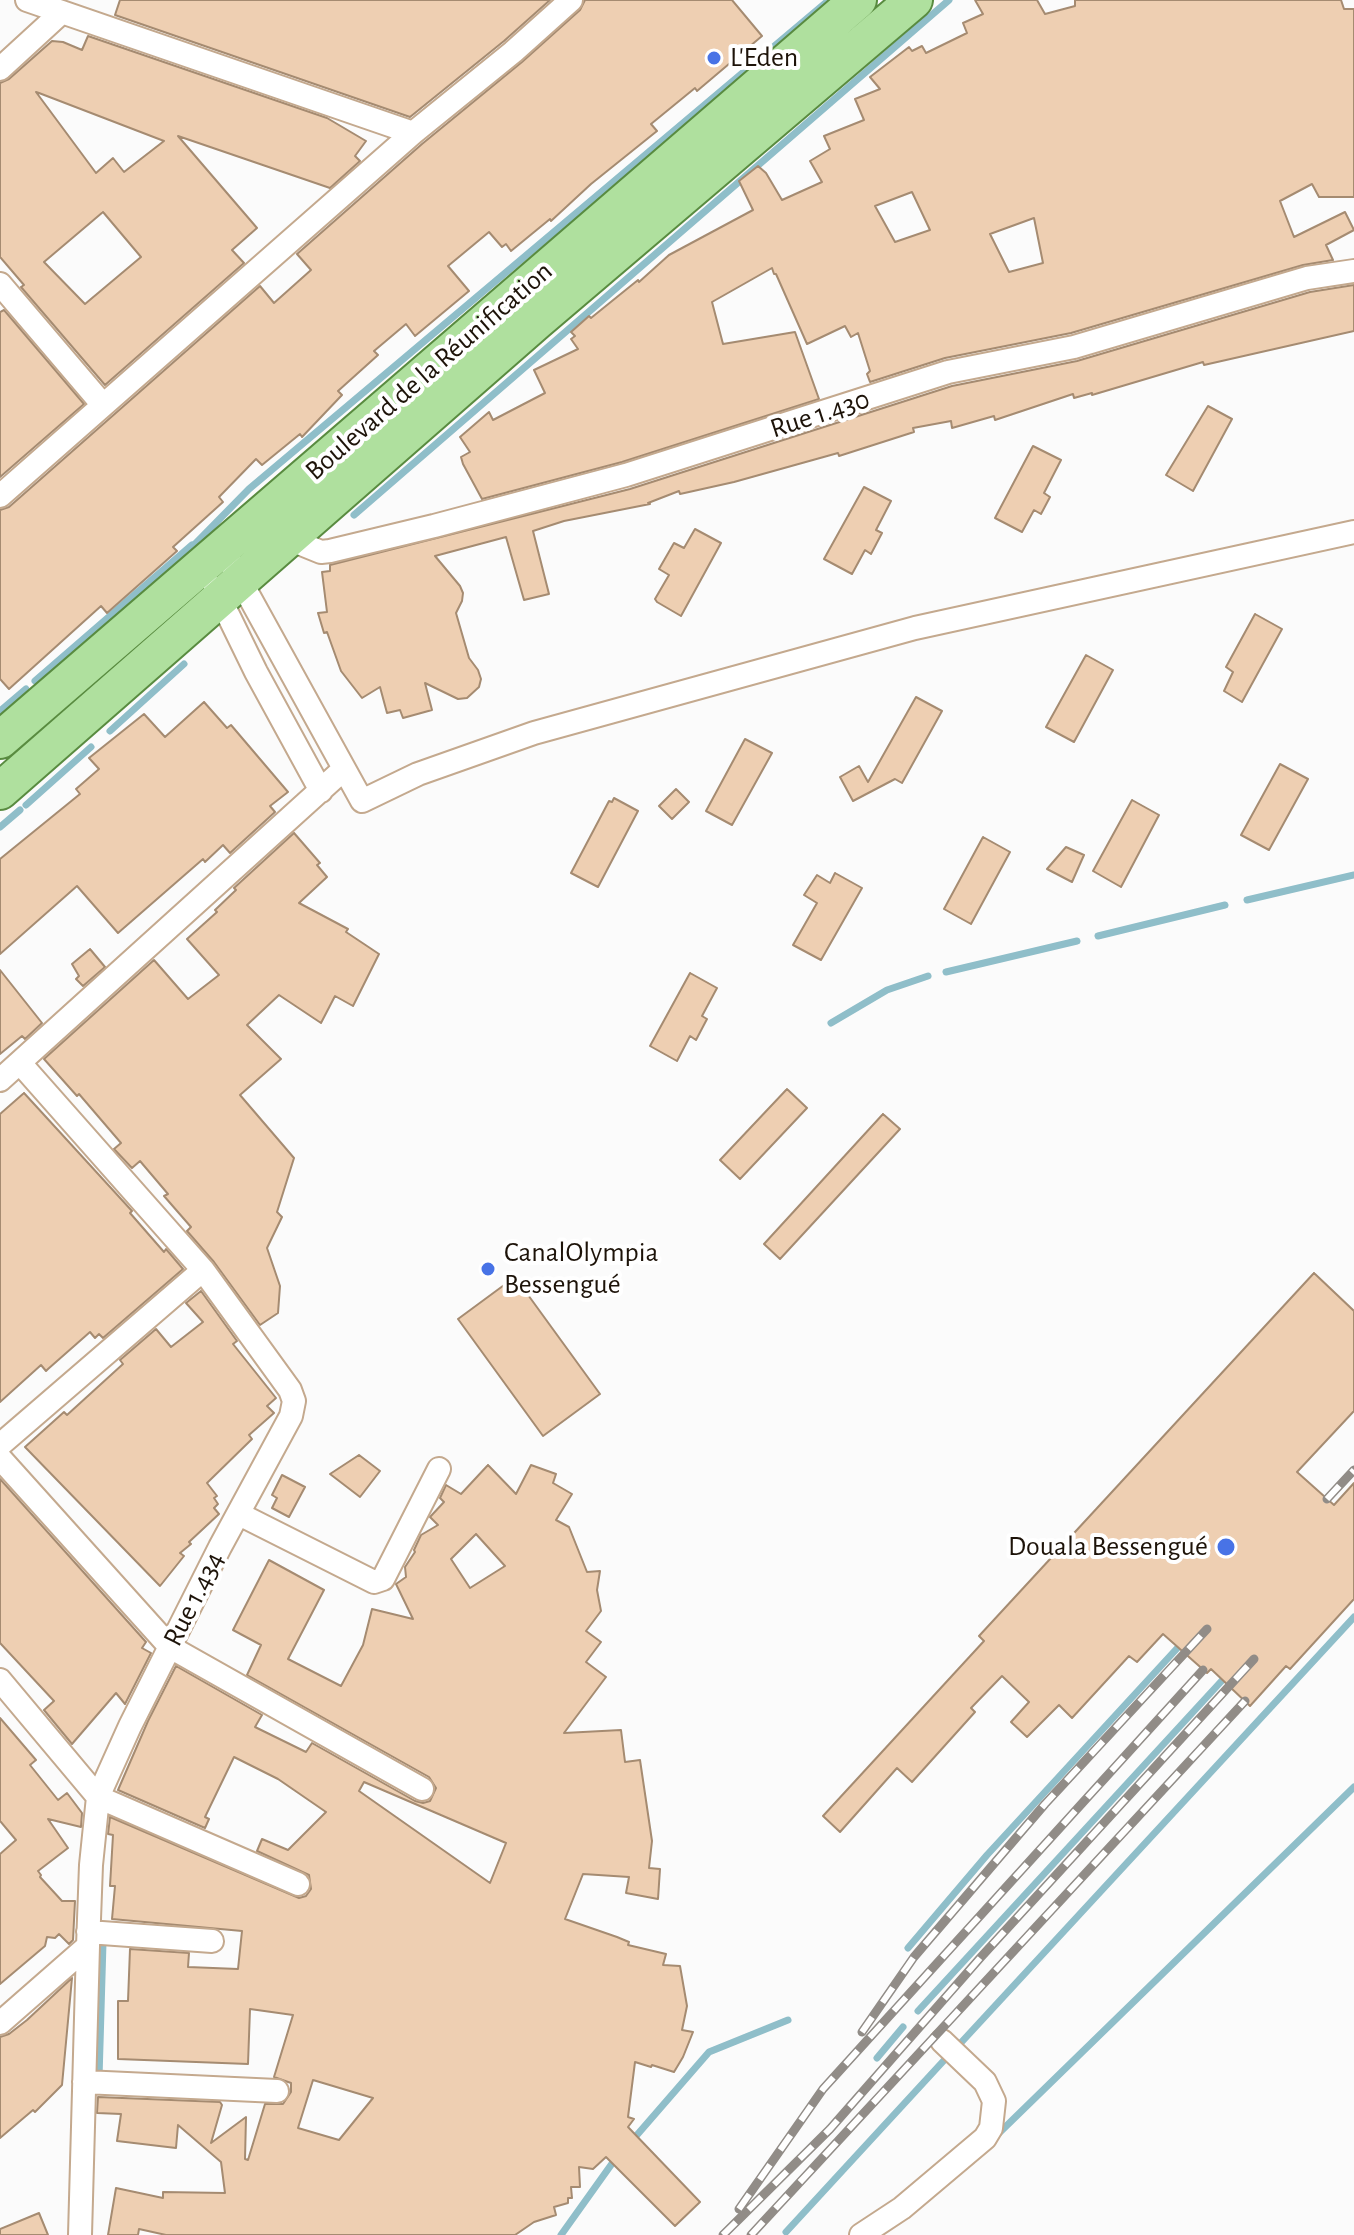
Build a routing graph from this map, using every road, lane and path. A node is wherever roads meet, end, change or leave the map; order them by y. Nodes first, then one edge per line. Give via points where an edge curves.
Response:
1 (27, 0) edge
2 (571, 0) edge
3 (858, 0) edge
4 (914, 0) edge
5 (62, 12) junction
6 (0, 69) edge
7 (413, 133) junction
8 (1354, 271) edge
9 (0, 284) edge
10 (103, 405) junction
11 (0, 496) edge
12 (1354, 532) edge
13 (289, 539) junction
14 (213, 557) junction
15 (231, 590) junction
16 (0, 740) edge
17 (344, 769) junction
18 (0, 791) edge
19 (321, 791) junction
20 (20, 1063) junction
21 (0, 1080) edge
22 (203, 1270) junction
23 (0, 1445) edge
24 (0, 1458) edge
25 (439, 1469) dead end
26 (239, 1514) junction
27 (170, 1647) junction
28 (0, 1681) edge
29 (422, 1789) dead end
30 (98, 1797) junction
31 (298, 1884) dead end
32 (88, 1939) junction
33 (212, 1941) dead end
34 (0, 2023) edge
35 (942, 2041) dead end
36 (84, 2082) junction
37 (277, 2091) dead end
38 (80, 2235) edge
39 (861, 2235) edge

1 - 5 street
2 - 7 street
3 - 14 main road, Boulevard de la Réunification
4 - 13 main road
5 - 6 street
5 - 7 street
7 - 10 street
8 - 13 street, Rue 1.430 via 1307,278 1074,347 948,372 626,475 434,526 330,551
9 - 10 street
10 - 11 street
12 - 17 street via 915,628 534,733 418,774 362,801
13 - 15 main road
14 - 15 street
14 - 16 main road, Boulevard de la Réunification
15 - 17 street
15 - 18 main road
15 - 19 street via 256,672
17 - 19 street
19 - 20 street
20 - 21 street
20 - 22 street, Rue 1.434
22 - 23 street
22 - 26 street, Rue 1.434 via 294,1401
24 - 27 street
25 - 26 street via 383,1579 374,1582
26 - 27 street, Rue 1.434
27 - 29 street
27 - 30 street, Rue 1.434
28 - 30 street
30 - 31 street
30 - 32 street, Rue 1.434
32 - 33 street
32 - 34 street
32 - 36 street, Rue 1.434
35 - 39 street via 985,2082 994,2101 991,2128 902,2208
36 - 37 street
36 - 38 street, Rue 1.434

